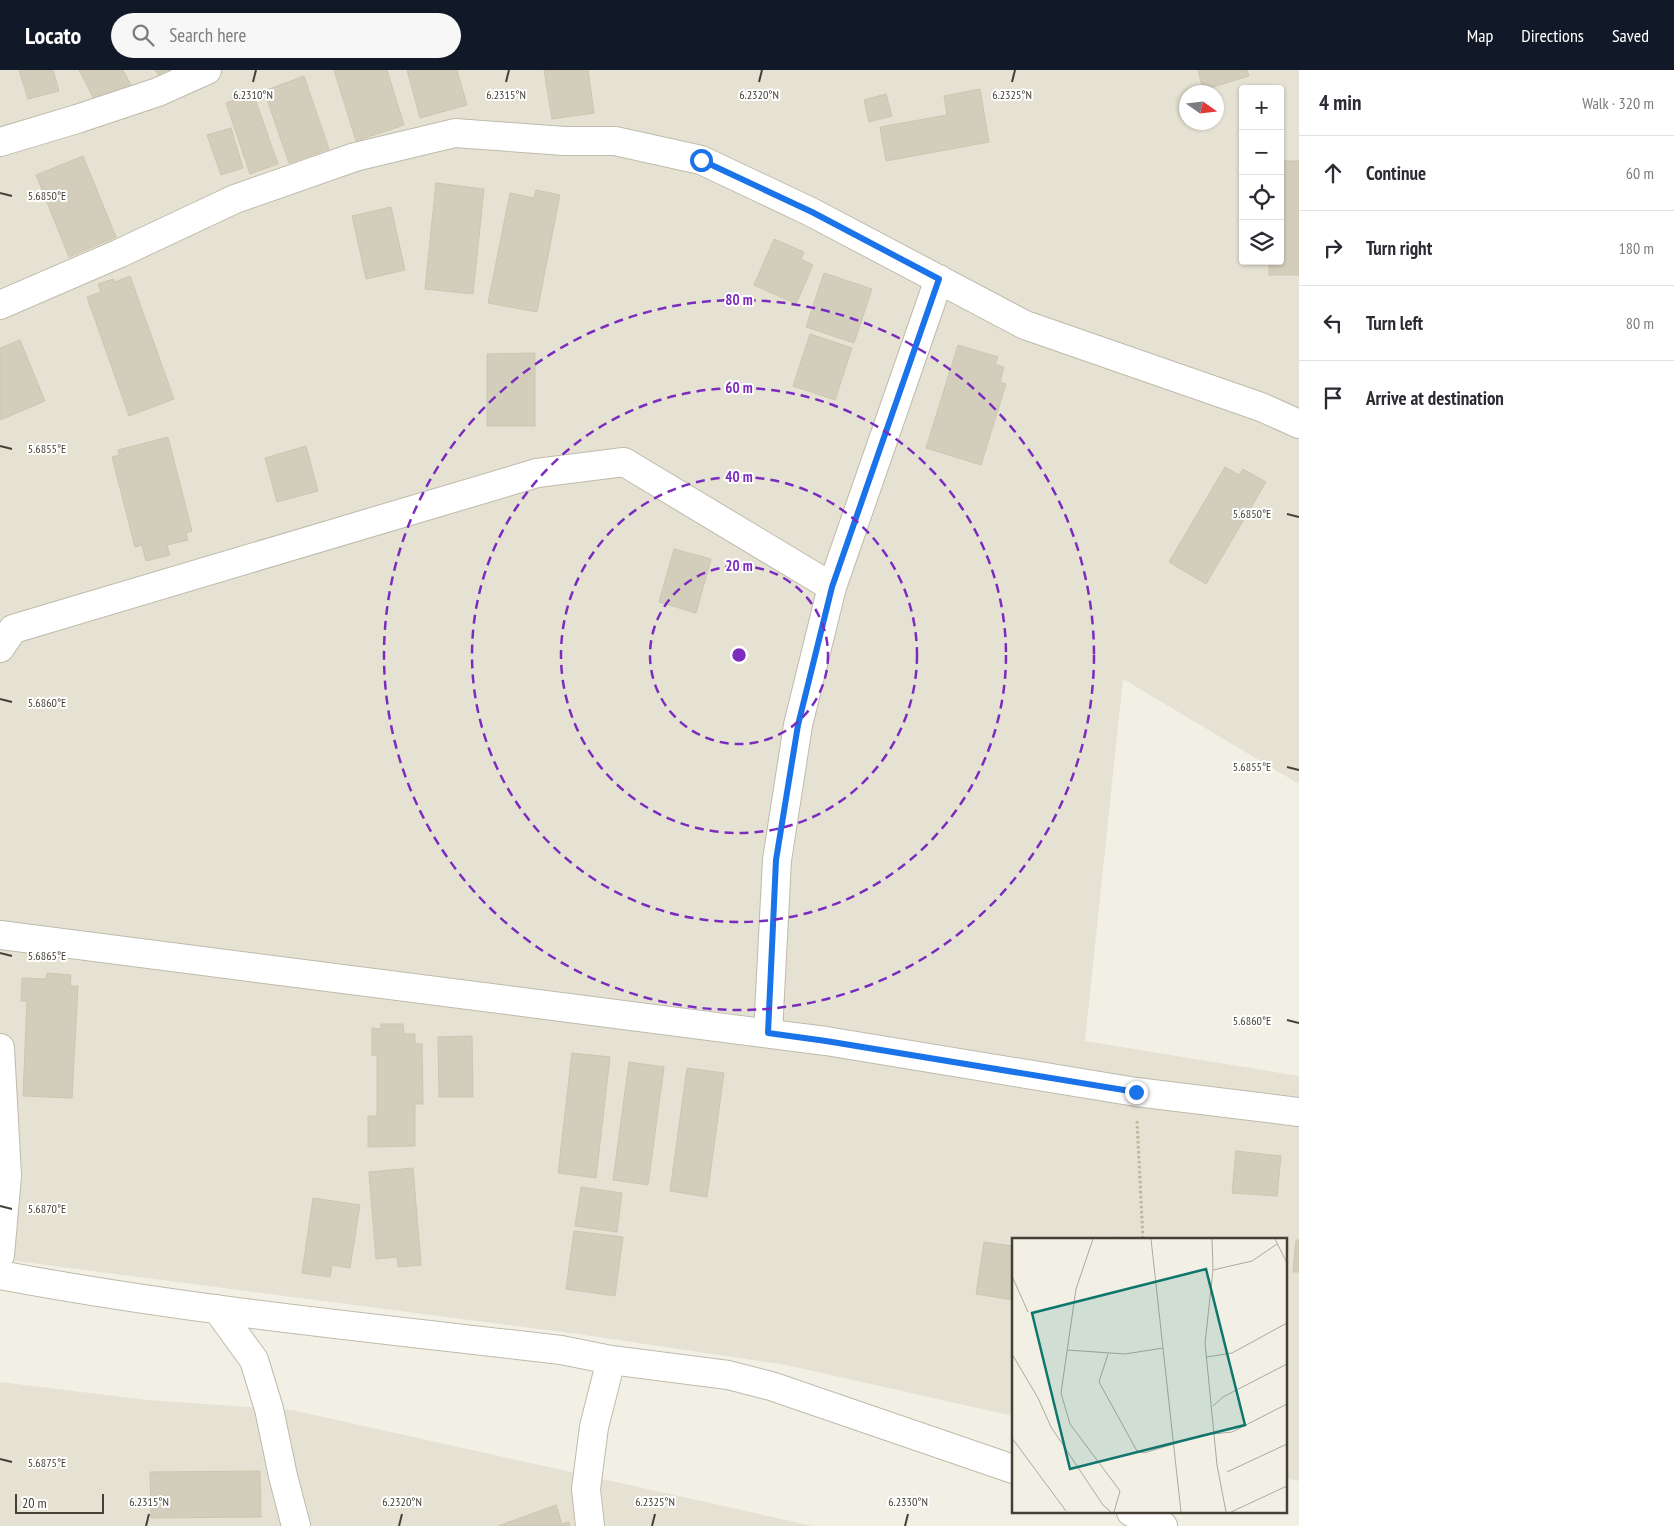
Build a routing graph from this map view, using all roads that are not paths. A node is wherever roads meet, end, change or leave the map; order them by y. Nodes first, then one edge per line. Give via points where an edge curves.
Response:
1 (207, 70) edge
2 (0, 142) edge
3 (939, 279) junction
4 (0, 304) edge
5 (1299, 424) edge
6 (832, 587) junction
7 (0, 648) edge
8 (0, 935) edge
9 (768, 1033) junction
10 (0, 1048) edge
11 (1299, 1112) edge
12 (0, 1254) edge
13 (0, 1275) edge
14 (217, 1309) junction
15 (611, 1360) junction
16 (1012, 1469) edge
17 (1136, 1514) edge
18 (296, 1526) edge
19 (590, 1526) edge
20 (1163, 1526) edge

1 - 2 street via 158,92
3 - 4 street via 812,212 701,160 614,141 564,141 455,133 356,157 235,198 118,254
3 - 5 street via 1025,325 1261,407
3 - 6 street
6 - 7 street via 624,462 537,473 14,629
6 - 9 street via 798,725 776,860
8 - 9 street
9 - 11 street via 1136,1092
10 - 12 street via 7,1176
13 - 14 street via 79,1290
14 - 15 street via 561,1350
14 - 18 street via 254,1360 269,1409
15 - 16 street via 728,1375 771,1386
15 - 19 street via 594,1427 586,1489
17 - 20 street

